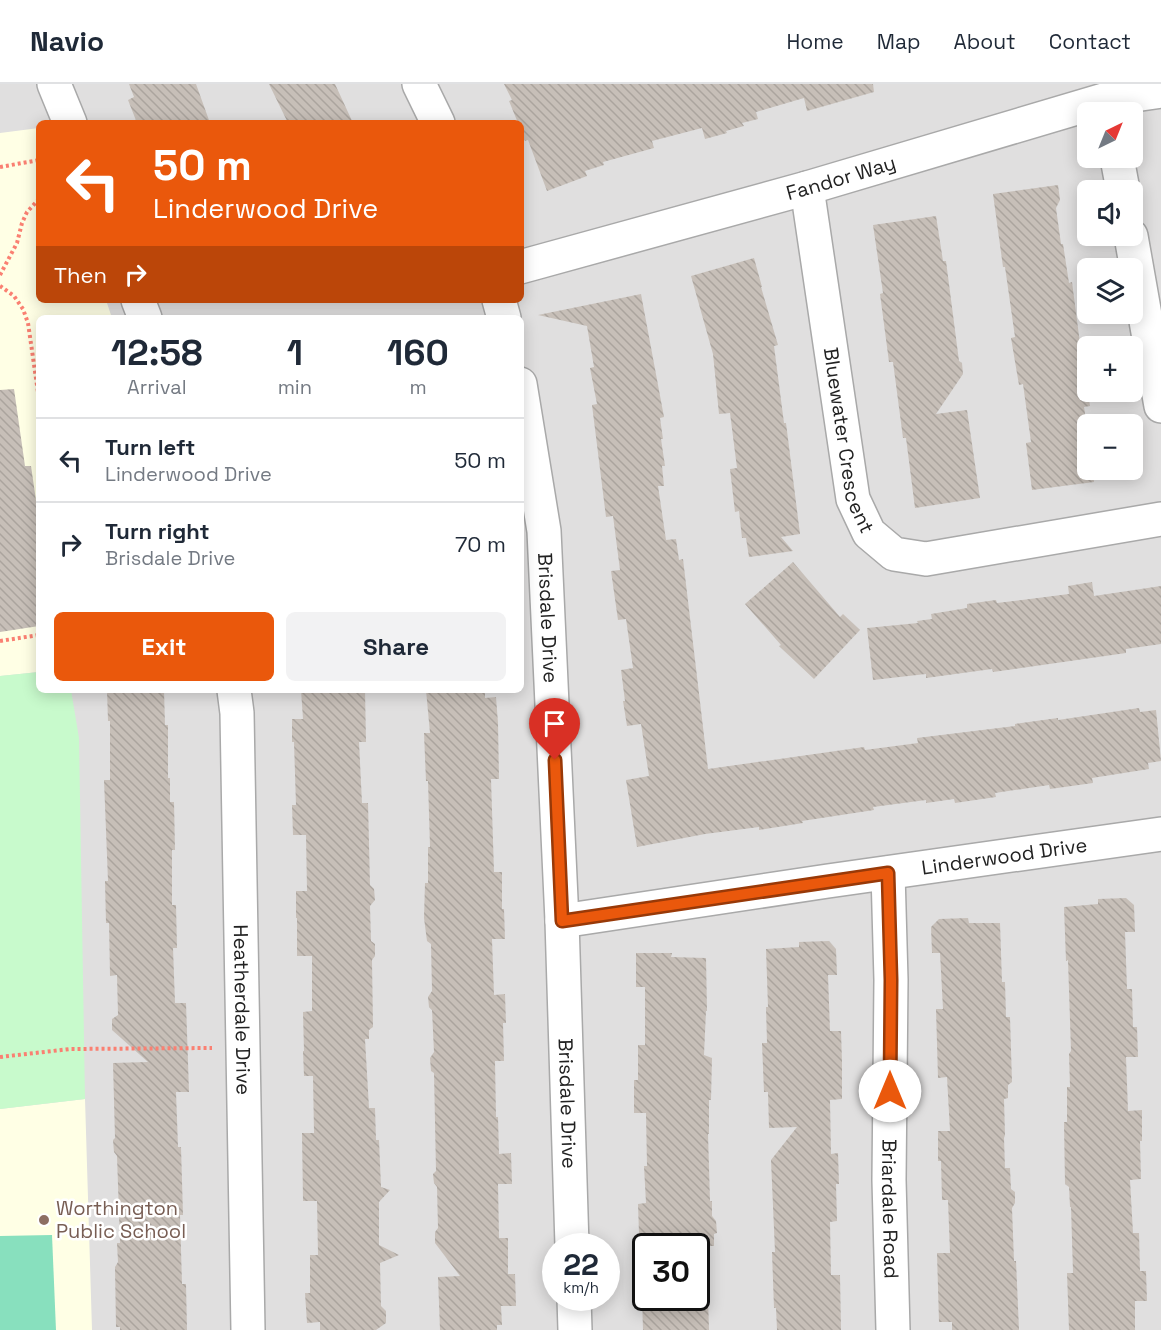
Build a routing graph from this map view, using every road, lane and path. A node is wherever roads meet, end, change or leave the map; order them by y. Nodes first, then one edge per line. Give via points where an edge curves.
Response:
1 (54, 84) edge
2 (419, 84) edge
3 (1161, 91) edge
4 (1122, 102) edge
5 (1077, 114) edge
6 (69, 120) edge
7 (437, 120) edge
8 (36, 161) edge
9 (0, 167) edge
10 (807, 188) junction
11 (36, 202) edge
12 (1133, 246) edge
13 (524, 266) edge
14 (0, 275) edge
15 (0, 286) edge
16 (36, 378) edge
17 (1161, 406) edge
18 (524, 410) edge
19 (1161, 519) edge
20 (36, 635) edge
21 (0, 641) edge
22 (234, 693) edge
23 (1161, 834) edge
24 (888, 873) junction
25 (562, 921) junction
26 (242, 1048) junction
27 (0, 1057) edge
28 (572, 1233) edge
29 (574, 1311) edge
30 (248, 1330) edge
31 (575, 1330) edge
32 (893, 1330) edge

1 - 6 street
2 - 7 street
3 - 4 street, Fandor Way
5 - 10 street, Fandor Way
8 - 9 path
10 - 13 street, Fandor Way
10 - 19 street, Bluewater Crescent via 853,499 869,533 894,554 926,559
11 - 14 path via 27,212 17,243
12 - 17 street
15 - 16 path via 23,309
18 - 25 street, Brisdale Drive via 543,531
20 - 21 path
22 - 26 street, Heatherdale Drive
23 - 24 street, Linderwood Drive
24 - 25 street, Linderwood Drive
24 - 32 street, Briardale Road
25 - 28 street, Brisdale Drive
26 - 27 path via 70,1049
26 - 30 street, Heatherdale Drive
29 - 31 street

